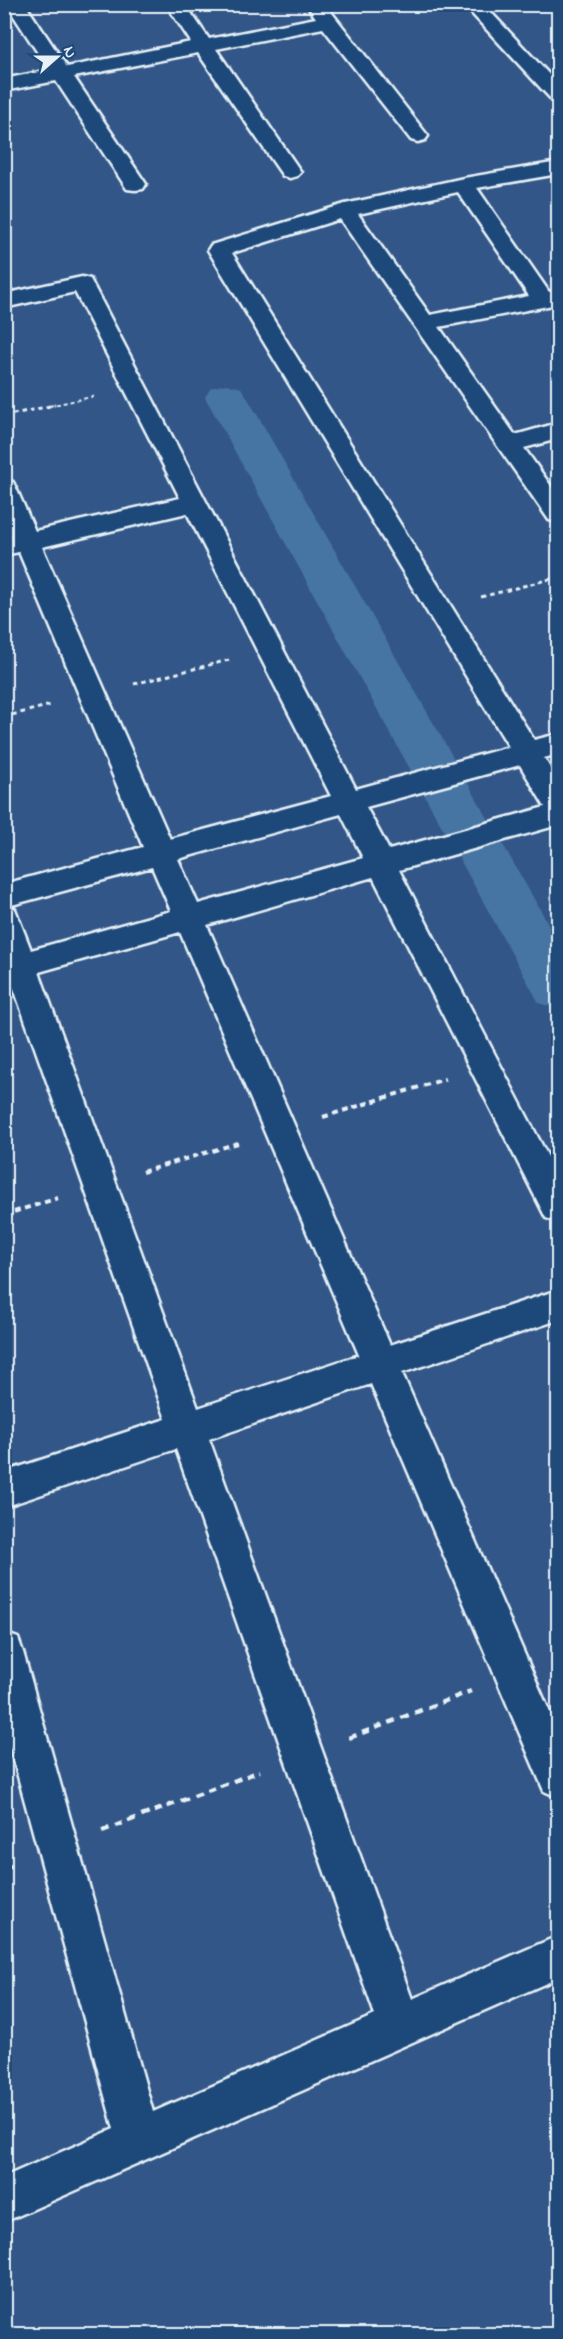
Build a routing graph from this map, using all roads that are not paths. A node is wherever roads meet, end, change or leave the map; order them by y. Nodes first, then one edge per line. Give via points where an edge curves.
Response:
1 (15, 4) edge
2 (175, 4) edge
3 (315, 4) edge
4 (472, 4) edge
5 (328, 21) junction
6 (203, 46) junction
7 (62, 74) junction
8 (4, 85) edge
9 (558, 95) edge
10 (418, 136) dead end
11 (558, 168) edge
12 (290, 172) dead end
13 (135, 184) dead end
14 (464, 184) junction
15 (345, 210) junction
16 (551, 298) edge
17 (4, 301) edge
18 (426, 323) junction
19 (558, 431) edge
20 (511, 444) junction
21 (4, 488) edge
22 (194, 502) junction
23 (558, 514) edge
24 (16, 544) edge
25 (558, 744) edge
26 (527, 752) junction
27 (349, 801) junction
28 (558, 804) edge
29 (558, 814) edge
30 (161, 853) junction
31 (381, 864) junction
32 (4, 896) edge
33 (4, 916) edge
34 (189, 918) junction
35 (13, 968) edge
36 (558, 1208) edge
37 (558, 1305) edge
38 (381, 1363) junction
39 (187, 1428) junction
40 (4, 1490) edge
41 (4, 1652) edge
42 (558, 1777) edge
43 (558, 1957) edge
44 (401, 2027) junction
45 (139, 2141) junction
46 (4, 2200) edge

1 - 7 street
2 - 6 street
3 - 5 street
4 - 9 street
5 - 6 street
5 - 10 street
6 - 7 street
6 - 12 street
7 - 8 street
7 - 13 street
11 - 14 street
14 - 15 street
14 - 16 street
15 - 18 street
15 - 26 street via 219,250
16 - 18 street
17 - 22 street via 82,284
18 - 20 street
19 - 20 street
20 - 23 street
21 - 24 street
22 - 24 street
22 - 27 street
24 - 30 street via 94,694
25 - 26 street
26 - 27 street
26 - 28 street
27 - 30 street
27 - 31 street
29 - 31 street
30 - 32 street
30 - 34 street
31 - 34 street
31 - 36 street
33 - 35 street
34 - 35 street
34 - 38 street
35 - 39 street
37 - 38 street
38 - 39 street
38 - 42 street
39 - 40 street
39 - 44 street
41 - 45 street
43 - 44 street
44 - 45 street
45 - 46 street

